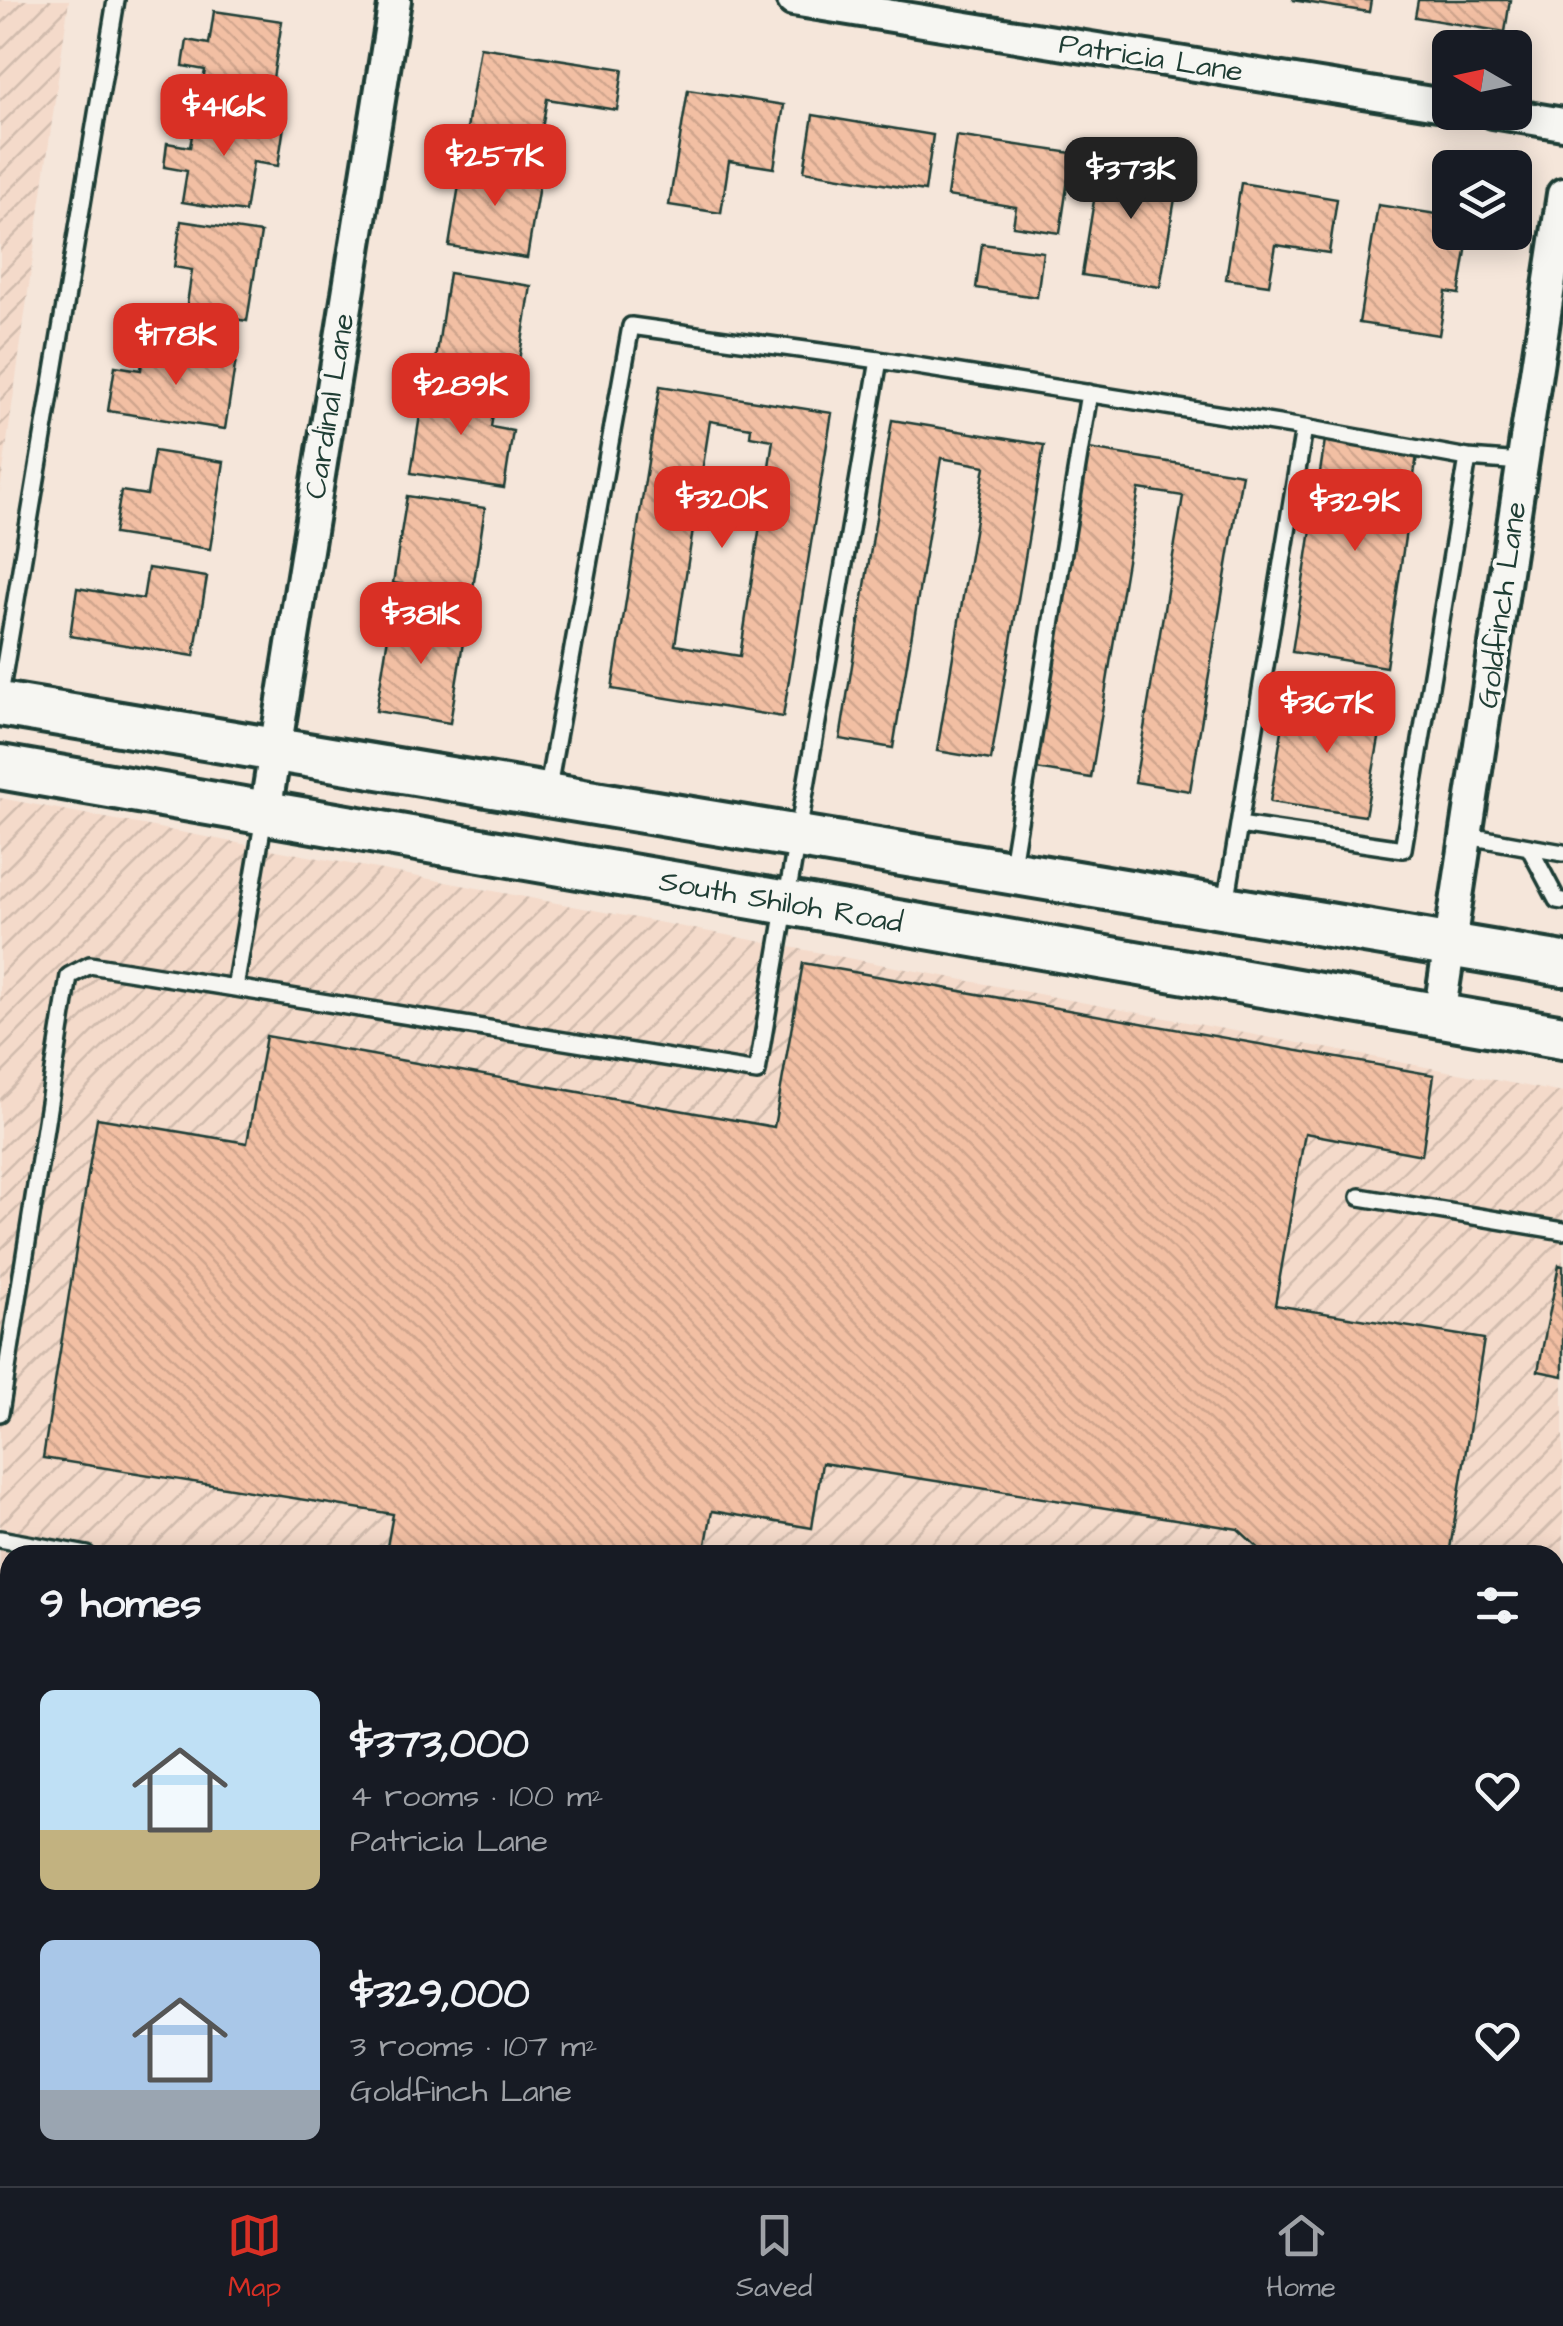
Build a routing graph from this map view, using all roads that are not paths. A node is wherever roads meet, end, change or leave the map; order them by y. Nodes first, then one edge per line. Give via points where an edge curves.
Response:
1 (116, 0) edge
2 (395, 0) edge
3 (793, 0) edge
4 (1432, 103) edge
5 (1532, 119) edge
6 (1563, 124) edge
7 (1563, 194) edge
8 (879, 360) junction
9 (1089, 393) junction
10 (1304, 428) junction
11 (1468, 458) junction
12 (1522, 462) junction
13 (0, 695) edge
14 (0, 704) edge
15 (274, 751) junction
16 (0, 767) edge
17 (546, 797) junction
18 (265, 813) junction
19 (1239, 826) junction
20 (1468, 836) junction
21 (796, 837) junction
22 (1530, 847) junction
23 (1563, 852) edge
24 (1011, 871) junction
25 (1563, 901) edge
26 (786, 903) junction
27 (1226, 908) junction
28 (1450, 945) junction
29 (1563, 964) edge
30 (235, 988) junction
31 (1439, 1016) junction
32 (1563, 1037) edge
33 (1360, 1197) dead end
34 (1563, 1231) edge
35 (0, 1413) edge
36 (0, 1539) edge
37 (33, 1545) edge

1 - 13 lane
2 - 15 street, Cardinal Lane
3 - 4 street, Patricia Lane
5 - 6 street
7 - 12 street, Goldfinch Lane
8 - 9 lane
8 - 17 lane via 631,326
8 - 21 lane
9 - 10 lane
9 - 24 lane
10 - 11 lane
10 - 19 lane
11 - 12 lane
11 - 19 lane via 1402,849
12 - 20 street, Goldfinch Lane
14 - 15 main road
15 - 17 main road
15 - 18 street, Cardinal Lane
16 - 18 main road, South Shiloh Road
17 - 21 main road
18 - 26 main road, South Shiloh Road
18 - 30 lane
19 - 27 lane
20 - 22 lane
20 - 28 street, Goldfinch Lane
21 - 24 main road
21 - 26 lane
22 - 23 lane
22 - 25 lane
24 - 27 main road
26 - 30 lane via 757,1072
26 - 31 main road, South Shiloh Road
27 - 28 main road
28 - 29 main road
28 - 31 street, Goldfinch Lane
30 - 35 lane via 90,965 69,976
31 - 32 main road, South Shiloh Road
33 - 34 lane
36 - 37 lane

